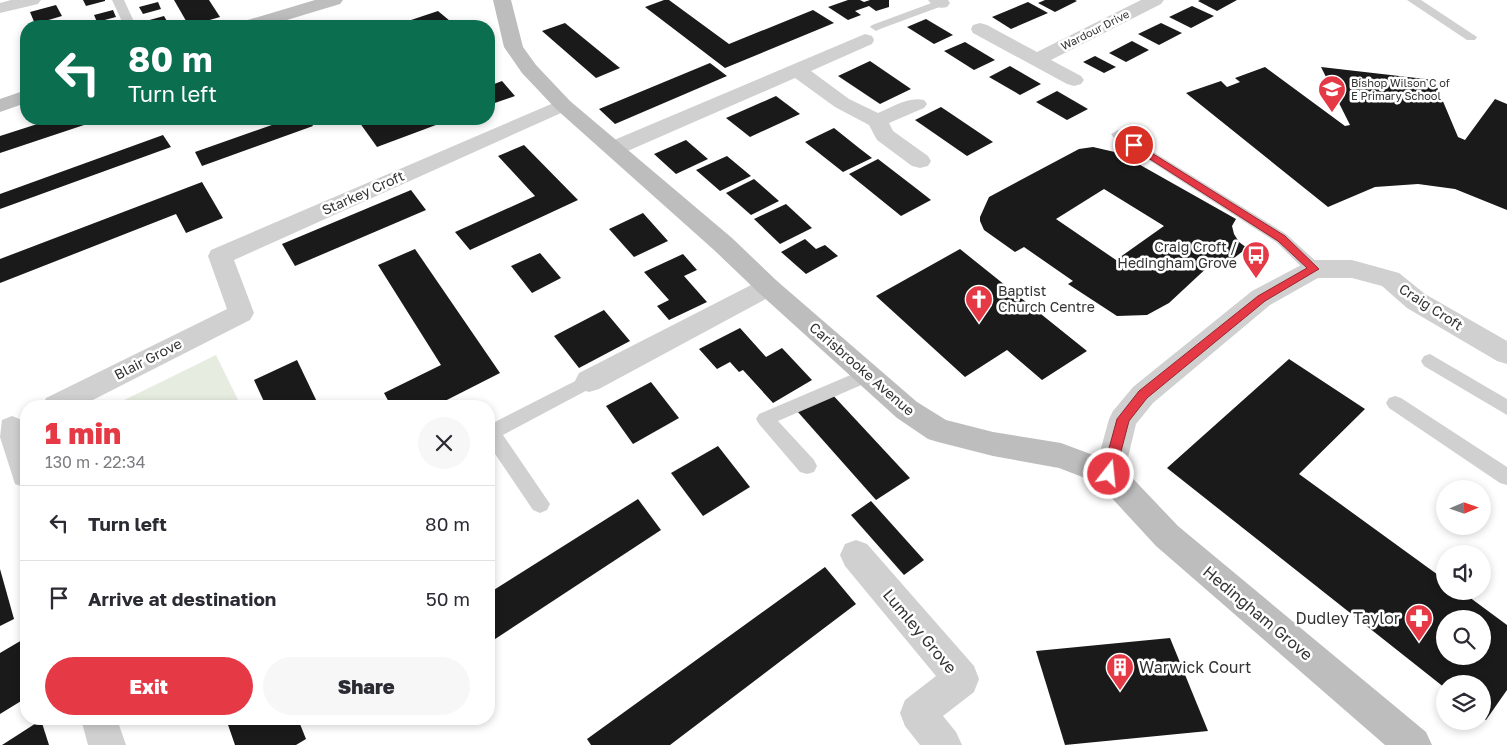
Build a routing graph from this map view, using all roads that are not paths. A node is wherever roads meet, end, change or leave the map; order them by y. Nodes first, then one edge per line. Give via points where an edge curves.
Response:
1 (32, 0) edge
2 (118, 0) edge
3 (334, 0) edge
4 (502, 0) edge
5 (1155, 0) edge
6 (1413, 0) edge
7 (939, 1) edge
8 (0, 8) edge
9 (127, 20) edge
10 (268, 20) edge
11 (980, 29) dead end
12 (870, 33) joint
13 (1471, 37) dead end
14 (1036, 60) junction
15 (797, 70) junction
16 (1074, 80) dead end
17 (20, 98) edge
18 (917, 104) dead end
19 (563, 105) junction
20 (0, 106) edge
21 (877, 120) junction
22 (1118, 134) dead end
23 (615, 148) junction
24 (920, 161) dead end
25 (1314, 269) junction
26 (768, 287) junction
27 (241, 314) joint
28 (1507, 354) edge
29 (1430, 361) dead end
30 (867, 375) junction
31 (589, 381) joint
32 (68, 400) edge
33 (1395, 403) dead end
34 (1507, 408) edge
35 (13, 428) edge
36 (495, 431) edge
37 (495, 439) edge
38 (20, 453) edge
39 (807, 466) dead end
40 (1109, 474) junction
41 (1507, 478) edge
42 (540, 504) dead end
43 (856, 555) dead end
44 (101, 725) edge
45 (107, 745) edge
46 (943, 745) edge
47 (1413, 745) edge

1 - 8 street
2 - 9 lane
3 - 10 street
4 - 19 street, Carisbrooke Avenue via 514,47
5 - 14 street, Wardour Drive
6 - 13 lane
7 - 12 lane
11 - 14 street
12 - 15 street
14 - 16 street
15 - 21 street via 842,103
15 - 23 street
17 - 20 street
18 - 21 street
19 - 23 street, Carisbrooke Avenue
19 - 27 street, Starkey Croft via 220,256
21 - 24 street via 886,135
22 - 25 lane via 1281,238
23 - 26 street, Carisbrooke Avenue
25 - 28 street, Craig Croft via 1352,269 1390,279 1416,301
25 - 40 street via 1261,298 1143,395 1123,419
26 - 30 street, Carisbrooke Avenue
26 - 31 street
27 - 32 street, Blair Grove
29 - 34 lane
30 - 39 lane via 765,419
30 - 40 street, Carisbrooke Avenue via 907,410 938,430 992,444 1061,456
31 - 36 lane
33 - 41 lane
35 - 38 street
37 - 42 lane
40 - 47 street, Hedingham Grove via 1167,536
43 - 46 street, Lumley Grove via 961,679 918,713
44 - 45 street

